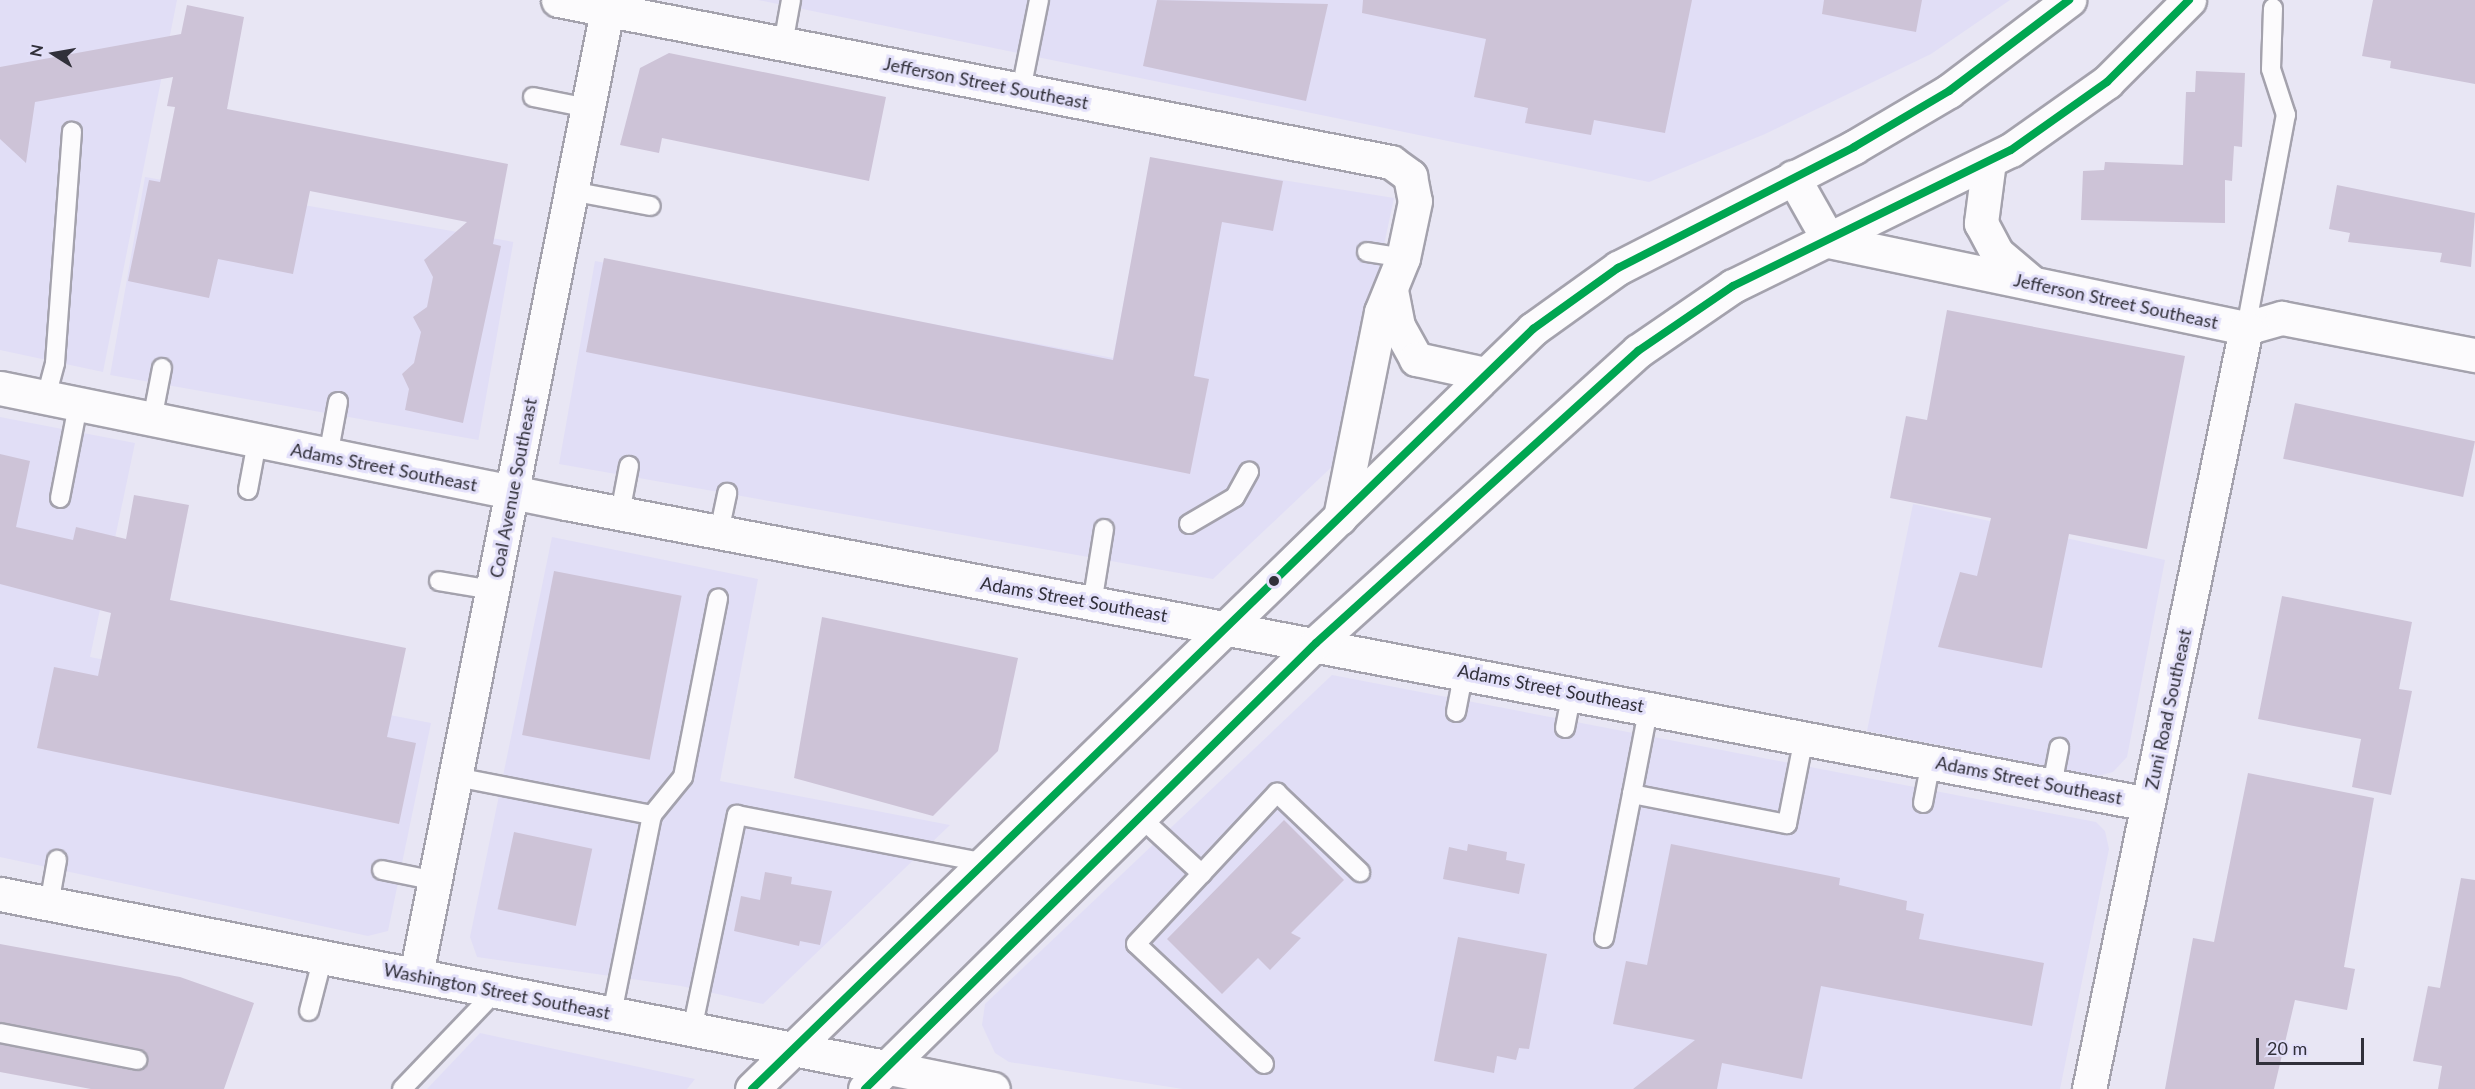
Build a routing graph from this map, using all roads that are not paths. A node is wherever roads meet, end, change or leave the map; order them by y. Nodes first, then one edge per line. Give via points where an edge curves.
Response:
1 (558, 0) edge
2 (791, 0) edge
3 (1039, 0) edge
4 (2069, 0) edge
5 (2189, 0) edge
6 (608, 5) edge
7 (2273, 8) dead end
8 (783, 44) junction
9 (1021, 90) junction
10 (533, 97) dead end
11 (588, 108) junction
12 (72, 132) dead end
13 (1989, 161) junction
14 (1793, 177) junction
15 (571, 191) junction
16 (651, 206) dead end
17 (1829, 241) junction
18 (1367, 252) dead end
19 (1403, 258) junction
20 (2034, 284) junction
21 (1391, 290) junction
22 (2246, 328) junction
23 (2475, 355) edge
24 (162, 368) dead end
25 (1485, 374) junction
26 (0, 388) edge
27 (46, 397) junction
28 (338, 402) dead end
29 (78, 405) junction
30 (152, 420) junction
31 (257, 442) junction
32 (328, 456) junction
33 (629, 466) dead end
34 (1249, 472) dead end
35 (248, 490) dead end
36 (512, 493) junction
37 (727, 493) dead end
38 (60, 498) dead end
39 (620, 513) junction
40 (1340, 518) junction
41 (1189, 524) dead end
42 (1104, 529) dead end
43 (719, 532) junction
44 (439, 581) dead end
45 (493, 590) junction
46 (718, 598) dead end
47 (1092, 604) junction
48 (1226, 626) junction
49 (1316, 643) junction
50 (1464, 671) junction
51 (1572, 691) junction
52 (1649, 706) junction
53 (1456, 712) dead end
54 (1565, 728) dead end
55 (1804, 737) junction
56 (2059, 748) dead end
57 (1931, 761) junction
58 (456, 777) junction
59 (2052, 785) junction
60 (1632, 794) junction
61 (1923, 803) dead end
62 (2148, 804) junction
63 (652, 815) junction
64 (1140, 817) junction
65 (57, 860) dead end
66 (982, 862) junction
67 (382, 870) dead end
68 (1360, 872) dead end
69 (1202, 874) junction
70 (436, 881) junction
71 (0, 894) edge
72 (49, 903) junction
73 (1604, 938) dead end
74 (323, 957) junction
75 (416, 975) junction
76 (496, 991) junction
77 (309, 1011) dead end
78 (612, 1014) junction
79 (692, 1030) junction
80 (0, 1033) edge
81 (788, 1048) junction
82 (137, 1060) dead end
83 (1264, 1064) dead end
84 (875, 1078) edge
85 (402, 1089) edge
86 (752, 1089) edge
87 (993, 1089) edge
88 (2089, 1089) edge

1 - 6 street, Jefferson Street Southeast
2 - 8 lane
3 - 9 lane
4 - 14 street via 1949,91
5 - 13 street via 2107,82
6 - 8 street, Jefferson Street Southeast
6 - 11 street, Coal Avenue Southeast
7 - 22 lane via 2271,69 2286,115
8 - 9 street, Jefferson Street Southeast
9 - 19 street, Jefferson Street Southeast via 1391,162 1410,176 1415,201
10 - 11 lane
11 - 15 street, Coal Avenue Southeast
12 - 27 lane via 56,363
13 - 17 street
13 - 20 street via 1982,223 1997,253
14 - 17 street
14 - 25 street via 1618,268 1533,329
15 - 16 lane
15 - 36 street, Coal Avenue Southeast
17 - 20 street, Jefferson Street Southeast
17 - 49 street via 1733,286 1638,351
18 - 19 lane
19 - 21 street
20 - 22 street, Jefferson Street Southeast
21 - 25 street via 1398,326 1416,358
21 - 40 street via 1381,312
22 - 23 street, Jefferson Street Southeast via 2282,318
22 - 62 street, Zuni Road Southeast
24 - 30 lane
25 - 40 street
26 - 27 street, Adams Street Southeast
27 - 29 street, Adams Street Southeast
28 - 32 lane
29 - 30 street, Adams Street Southeast
29 - 38 lane
30 - 31 street, Adams Street Southeast
31 - 32 street, Adams Street Southeast
31 - 35 lane
32 - 36 street, Adams Street Southeast
33 - 39 lane
34 - 41 lane via 1235,498
36 - 39 street, Adams Street Southeast
36 - 45 street, Coal Avenue Southeast
37 - 43 lane
39 - 43 street, Adams Street Southeast
40 - 48 street
42 - 47 lane
43 - 47 street, Adams Street Southeast
44 - 45 lane
45 - 58 street, Coal Avenue Southeast
46 - 63 lane via 683,777
47 - 48 street, Adams Street Southeast
48 - 49 street, Adams Street Southeast
48 - 66 street
49 - 50 street, Adams Street Southeast
49 - 64 street
50 - 51 street, Adams Street Southeast
50 - 53 lane
51 - 52 street, Adams Street Southeast
51 - 54 lane
52 - 55 street, Adams Street Southeast
52 - 60 lane
55 - 57 street, Adams Street Southeast
55 - 60 lane via 1787,825
56 - 59 lane
57 - 59 street, Adams Street Southeast
57 - 61 lane
58 - 63 lane
58 - 70 street, Coal Avenue Southeast
59 - 62 street, Adams Street Southeast
60 - 73 lane
62 - 88 street, Zuni Road Southeast
63 - 78 lane
64 - 69 lane
64 - 84 street
65 - 72 lane
66 - 79 lane via 737,814
66 - 81 street
67 - 70 lane
68 - 69 lane via 1277,793
69 - 83 lane via 1136,944
70 - 75 street, Coal Avenue Southeast
71 - 72 street, Washington Street Southeast
72 - 74 street, Washington Street Southeast
74 - 75 street, Washington Street Southeast
74 - 77 lane
75 - 76 street, Washington Street Southeast
76 - 78 street, Washington Street Southeast
76 - 85 lane
78 - 79 street, Washington Street Southeast
79 - 81 street, Washington Street Southeast
80 - 82 lane
81 - 84 street, Washington Street Southeast
81 - 86 street
84 - 87 street, Washington Street Southeast

